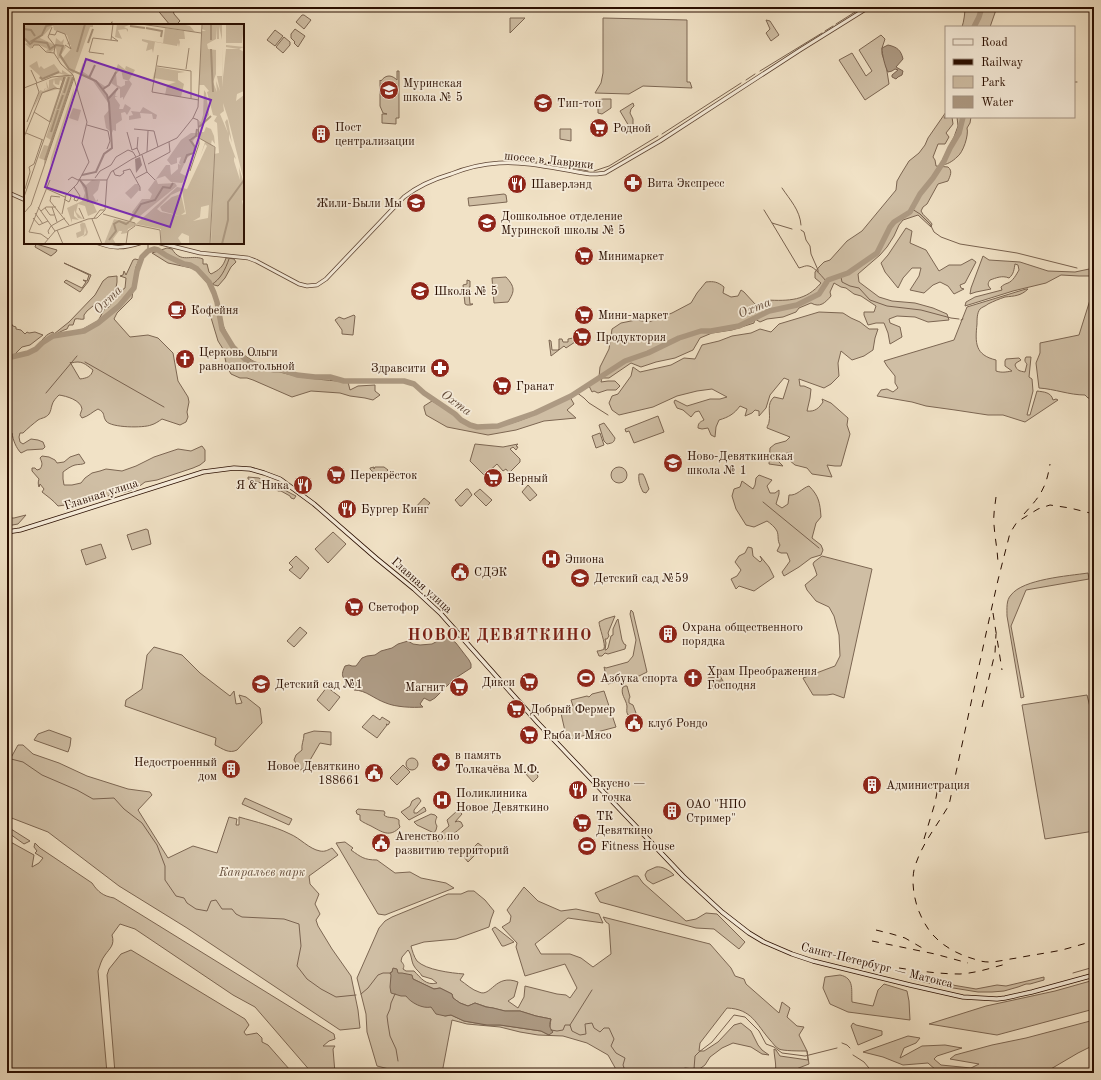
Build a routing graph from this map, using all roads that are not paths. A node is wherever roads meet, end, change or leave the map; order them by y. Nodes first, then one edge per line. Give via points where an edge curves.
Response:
1 (869, 7) edge
2 (7, 192) edge
3 (24, 200) edge
4 (101, 244) edge
5 (136, 244) edge
6 (164, 244) edge
7 (7, 532) edge
8 (737, 924) joint
9 (1094, 975) edge

1 - 6 street, шоссе в Лаврики via 660,141 605,173 590,174 518,163 498,163 459,171 419,186 404,197 326,279 317,285 299,284 248,258 200,253
2 - 3 street
4 - 5 street via 120,248
7 - 8 main road, Главная улица via 208,471 250,469 280,479 314,504 442,614 533,718 646,839 716,908
8 - 9 main road, Санкт-Петербург — Матокса via 764,942 813,961 963,997 996,999

